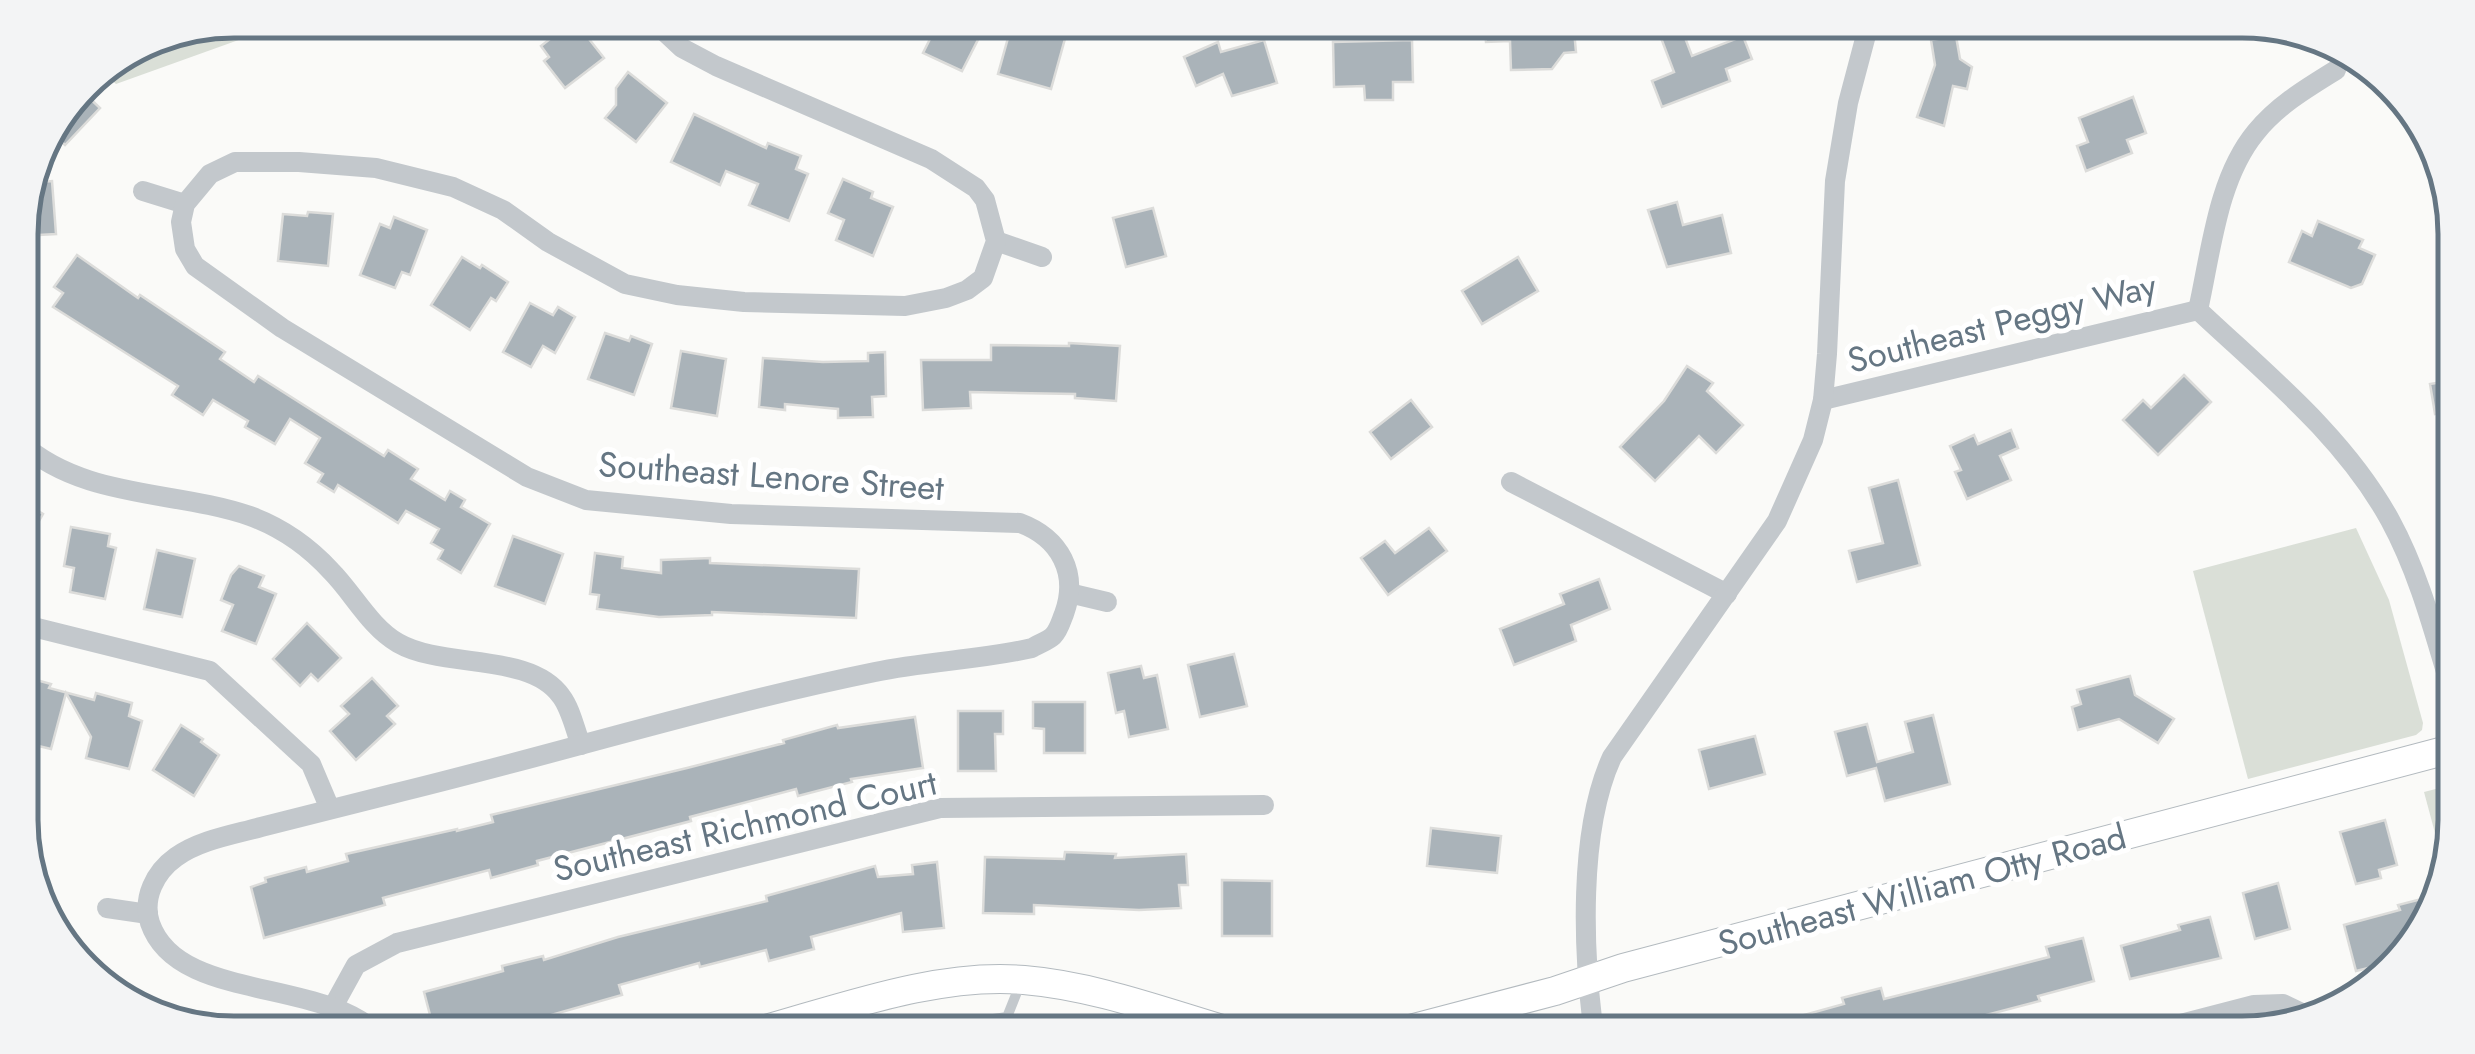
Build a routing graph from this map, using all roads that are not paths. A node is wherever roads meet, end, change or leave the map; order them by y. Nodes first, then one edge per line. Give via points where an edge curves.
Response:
1 (671, 38) edge
2 (1865, 38) edge
3 (2336, 70) dead end
4 (143, 191) dead end
5 (185, 204) junction
6 (996, 241) junction
7 (1042, 256) dead end
8 (2198, 310) junction
9 (1822, 400) junction
10 (38, 454) edge
11 (1511, 482) dead end
12 (1069, 593) junction
13 (1726, 594) junction
14 (1107, 602) dead end
15 (38, 628) edge
16 (2438, 647) edge
17 (581, 745) junction
18 (2438, 752) edge
19 (1264, 805) dead end
20 (330, 810) junction
21 (108, 908) dead end
22 (148, 914) junction
23 (1022, 980) junction
24 (1589, 980) junction
25 (334, 1006) junction
26 (2296, 1009) edge
27 (356, 1016) edge
28 (820, 1016) edge
29 (1007, 1016) edge
30 (1177, 1016) edge
31 (1457, 1016) edge
32 (1592, 1016) edge
33 (2219, 1016) edge

1 - 6 street via 716,66 953,171 986,200
2 - 9 street via 1835,181
3 - 8 street via 2294,96 2255,133 2236,166
4 - 5 street
5 - 6 street via 210,174 236,162 376,168 452,187 502,210 625,284 744,302 905,306 946,298 983,278
5 - 12 street, Southeast Lenore Street via 185,249 195,266 282,328 527,478 586,500 731,514 1020,524 1058,547
6 - 7 street
8 - 9 street, Southeast Peggy Way
8 - 16 street, Southeast Peggy Way via 2330,436 2366,482 2390,520
9 - 13 street via 1792,494
10 - 17 street via 74,477 249,516 291,536 398,644 526,671 548,683 562,696
11 - 13 street
12 - 14 street
12 - 17 street via 1054,635 1032,648 875,672
13 - 24 street via 1601,780 1590,836
15 - 20 street via 210,671 311,764
17 - 20 street
18 - 24 street, Southeast William Otty Road
19 - 25 street, Southeast Richmond Court via 940,808 397,943 356,965
20 - 22 street via 204,842 174,858 148,897
21 - 22 street
22 - 25 street via 160,944 182,964
23 - 28 street via 948,984
23 - 29 lane
23 - 30 street
24 - 31 street, Southeast William Otty Road
24 - 32 street
25 - 27 street
26 - 33 street via 2274,1003

